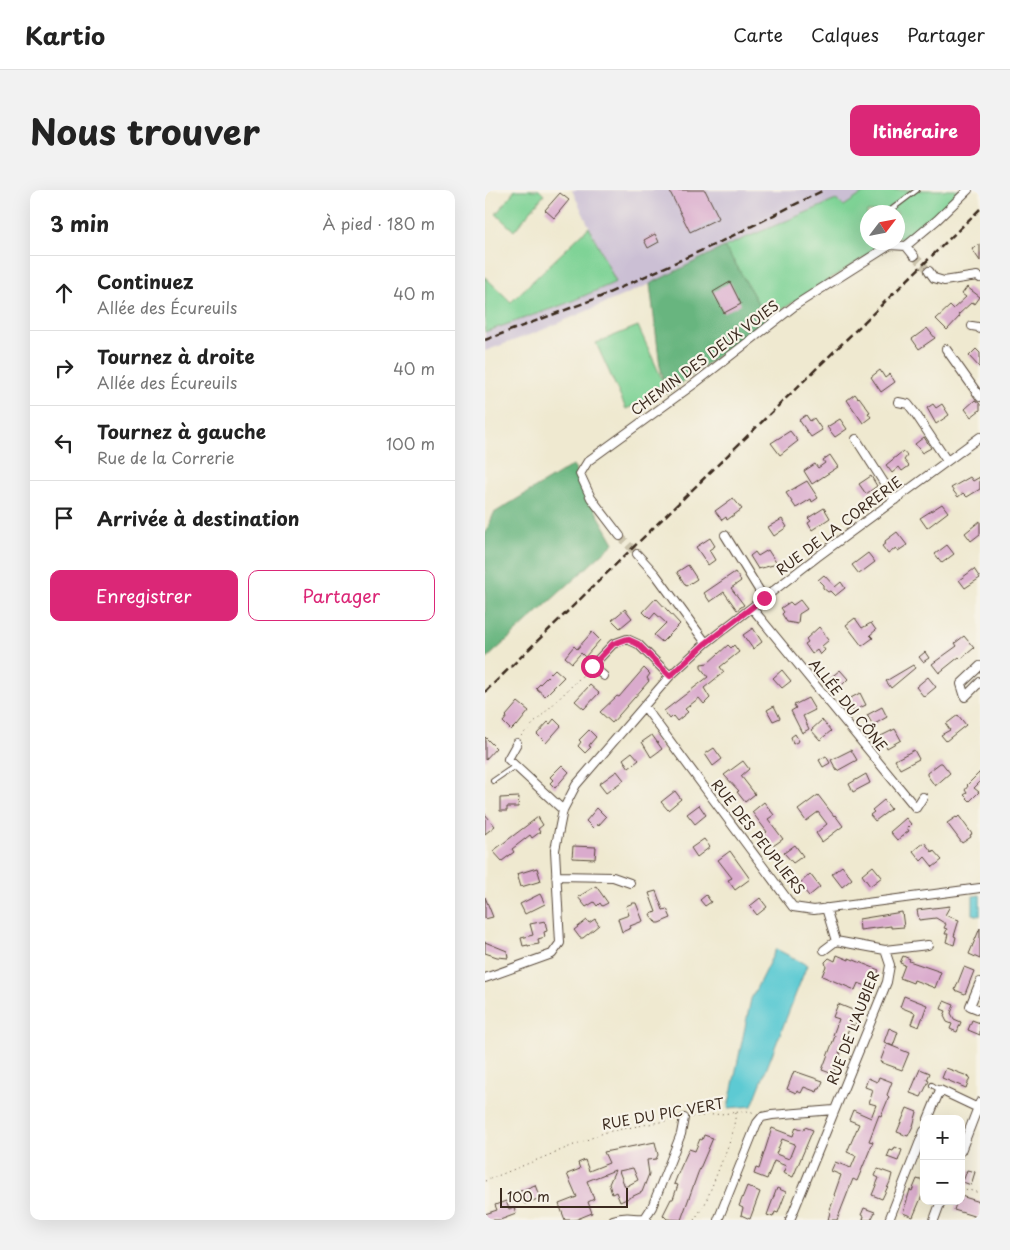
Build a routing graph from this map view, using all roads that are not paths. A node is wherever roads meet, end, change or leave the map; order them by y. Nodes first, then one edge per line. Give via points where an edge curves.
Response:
1 (917, 190) edge
2 (969, 190) edge
3 (897, 205) edge
4 (905, 246) joint
5 (882, 250) edge
6 (914, 256) tunnel mouth
7 (929, 270) tunnel mouth
8 (979, 275) edge
9 (946, 348) dead end
10 (980, 397) edge
11 (898, 402) dead end
12 (980, 437) edge
13 (855, 438) dead end
14 (947, 461) junction
15 (895, 500) junction
16 (725, 535) dead end
17 (620, 536) tunnel mouth
18 (637, 554) tunnel mouth
19 (764, 598) junction
20 (752, 608) junction
21 (706, 643) junction
22 (980, 666) edge
23 (604, 676) dead end
24 (670, 676) junction
25 (980, 682) edge
26 (644, 706) junction
27 (517, 743) road end
28 (515, 766) junction
29 (493, 781) dead end
30 (923, 796) dead end
31 (563, 810) junction
32 (556, 876) junction
33 (630, 883) dead end
34 (980, 888) edge
35 (826, 908) junction
36 (836, 941) junction
37 (928, 945) dead end
38 (824, 950) dead end
39 (885, 950) junction
40 (486, 976) edge
41 (980, 983) edge
42 (980, 1010) edge
43 (932, 1085) dead end
44 (940, 1090) junction
45 (979, 1109) edge
46 (834, 1110) junction
47 (931, 1115) edge
48 (684, 1118) road end
49 (920, 1141) edge
50 (965, 1141) edge
51 (940, 1205) edge
52 (646, 1219) edge
53 (613, 1220) edge
54 (718, 1220) edge
55 (790, 1220) edge
56 (889, 1220) edge
57 (934, 1220) edge

1 - 3 lane
2 - 4 street
4 - 6 street
5 - 17 street, CHEMIN DES DEUX VOIES via 797,304 588,461 580,474 591,498
7 - 8 street via 934,278 944,281
9 - 10 street
11 - 14 street via 908,404
12 - 14 street, RUE DE LA CORRERIE
13 - 15 street
14 - 15 street, RUE DE LA CORRERIE
15 - 19 street, RUE DE LA CORRERIE
16 - 19 street
18 - 21 street
19 - 20 street, RUE DE LA CORRERIE
20 - 21 street, RUE DE LA CORRERIE
20 - 30 street, ALLÉE DU CÔNE via 916,808
21 - 24 street, RUE DE LA CORRERIE
22 - 25 street via 961,684 965,697
23 - 24 street via 592,666 613,644 627,639 638,644
24 - 26 street, RUE DE LA CORRERIE
26 - 31 street, RUE DE LA CORRERIE via 576,785
26 - 35 street, RUE DES PEUPLIERS via 793,907
27 - 28 street via 508,759
28 - 29 lane
28 - 31 street
31 - 32 street, RUE DE LA CORRERIE via 555,850
32 - 33 street via 613,877
32 - 40 street, RUE DE LA CORRERIE via 560,943 552,954
34 - 35 street, RUE DES PEUPLIERS
35 - 36 street
36 - 38 street
36 - 39 street
37 - 39 street
39 - 46 street, RUE DE L'AUBIER via 890,965 887,982
41 - 42 street via 971,1006
43 - 44 lane
44 - 45 street
44 - 47 street
45 - 50 street
46 - 54 street via 762,1118 757,1123
46 - 55 street, RUE DE L'AUBIER
48 - 52 street via 681,1134
49 - 56 street
51 - 57 street
52 - 53 street via 623,1216

